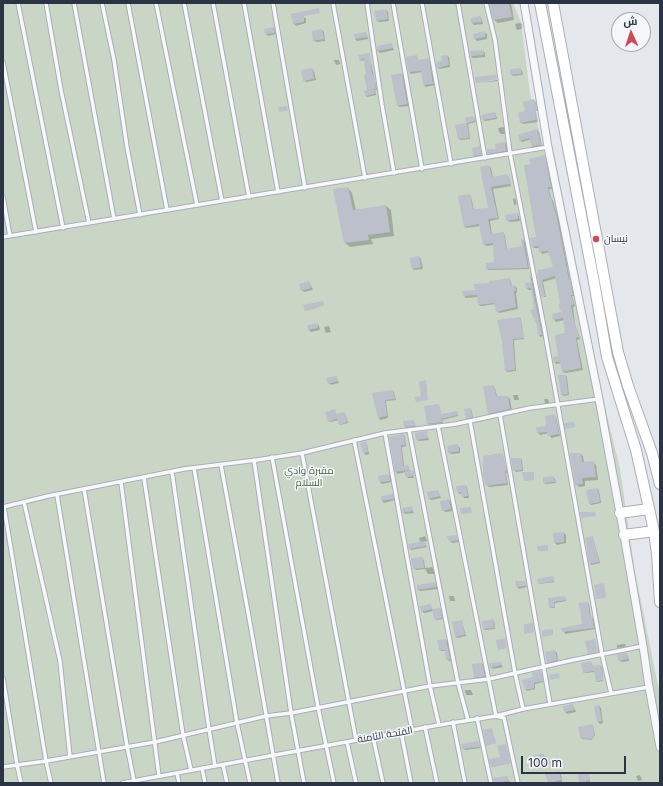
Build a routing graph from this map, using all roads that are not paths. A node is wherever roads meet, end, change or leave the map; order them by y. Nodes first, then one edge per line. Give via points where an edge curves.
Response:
1 (18, 3) edge
2 (46, 3) edge
3 (74, 3) edge
4 (102, 3) edge
5 (128, 3) edge
6 (156, 3) edge
7 (184, 3) edge
8 (213, 3) edge
9 (244, 3) edge
10 (273, 3) edge
11 (333, 3) edge
12 (367, 3) edge
13 (393, 3) edge
14 (422, 3) edge
15 (458, 3) edge
16 (486, 3) edge
17 (524, 3) edge
18 (540, 3) edge
19 (553, 3) edge
20 (3, 62) edge
21 (548, 147) junction
22 (510, 153) junction
23 (484, 158) junction
24 (451, 164) junction
25 (422, 168) junction
26 (394, 173) junction
27 (365, 178) junction
28 (305, 188) junction
29 (278, 192) junction
30 (3, 197) edge
31 (249, 197) junction
32 (222, 201) junction
33 (197, 206) junction
34 (167, 210) junction
35 (140, 215) junction
36 (114, 219) junction
37 (89, 223) junction
38 (63, 228) junction
39 (36, 232) junction
40 (10, 236) junction
41 (3, 237) edge
42 (630, 392) junction
43 (619, 396) junction
44 (599, 399) junction
45 (558, 404) junction
46 (507, 413) junction
47 (639, 417) junction
48 (470, 421) junction
49 (628, 424) junction
50 (438, 426) junction
51 (409, 430) junction
52 (385, 433) junction
53 (354, 440) junction
54 (302, 453) junction
55 (652, 453) junction
56 (272, 457) junction
57 (254, 460) junction
58 (220, 465) junction
59 (194, 468) junction
60 (172, 472) junction
61 (660, 472) edge
62 (144, 478) junction
63 (121, 482) junction
64 (660, 484) edge
65 (84, 489) junction
66 (57, 495) junction
67 (24, 502) junction
68 (4, 507) edge
69 (649, 509) junction
70 (620, 513) junction
71 (654, 531) junction
72 (624, 535) junction
73 (660, 602) edge
74 (643, 646) junction
75 (602, 654) junction
76 (544, 666) junction
77 (515, 673) junction
78 (3, 678) edge
79 (489, 679) junction
80 (458, 683) junction
81 (430, 686) junction
82 (649, 686) junction
83 (404, 690) junction
84 (611, 693) junction
85 (348, 701) junction
86 (550, 704) junction
87 (318, 708) junction
88 (523, 709) junction
89 (291, 713) junction
90 (266, 716) junction
91 (496, 716) junction
92 (477, 718) junction
93 (468, 720) junction
94 (453, 722) junction
95 (237, 724) junction
96 (439, 725) junction
97 (425, 727) junction
98 (209, 729) junction
99 (412, 730) junction
100 (401, 732) junction
101 (183, 735) junction
102 (373, 737) junction
103 (356, 740) junction
104 (155, 742) junction
105 (347, 742) junction
106 (327, 745) junction
107 (127, 746) junction
108 (660, 747) edge
109 (298, 750) junction
110 (100, 751) junction
111 (272, 755) junction
112 (70, 757) junction
113 (246, 760) junction
114 (46, 761) junction
115 (17, 765) junction
116 (223, 765) junction
117 (215, 766) junction
118 (3, 767) edge
119 (202, 768) junction
120 (191, 770) junction
121 (177, 773) junction
122 (159, 776) junction
123 (150, 778) junction
124 (134, 781) junction
125 (21, 783) edge
126 (50, 783) edge
127 (104, 783) edge
128 (125, 783) edge
129 (151, 783) edge
130 (178, 783) edge
131 (205, 783) edge
132 (227, 783) edge
133 (250, 783) edge
134 (278, 783) edge
135 (304, 783) edge
136 (334, 783) edge
137 (356, 783) edge
138 (383, 783) edge
139 (411, 783) edge
140 (437, 783) edge
141 (465, 783) edge
142 (491, 783) edge
143 (518, 783) edge

1 - 38 lane
2 - 37 lane
3 - 36 lane
4 - 35 lane
5 - 34 lane
6 - 33 lane
7 - 32 lane
8 - 31 lane
9 - 29 lane
10 - 28 lane
11 - 27 lane
12 - 26 lane
13 - 25 lane
14 - 24 lane
15 - 23 lane
16 - 22 lane via 496,40
17 - 21 street
18 - 43 main road via 607,357
19 - 42 main road via 618,352
20 - 39 lane
21 - 22 lane
21 - 44 street
22 - 23 lane
22 - 45 lane
23 - 24 lane
24 - 25 lane
25 - 26 lane
26 - 27 lane
27 - 28 lane
28 - 29 lane
29 - 31 lane
30 - 40 lane
31 - 32 lane
32 - 33 lane
33 - 34 lane
34 - 35 lane
35 - 36 lane
36 - 37 lane
37 - 38 lane
38 - 39 lane
39 - 40 lane
40 - 41 lane
42 - 43 main road via 624,398
42 - 47 main road
43 - 49 main road
44 - 45 lane
44 - 70 street
45 - 46 lane
45 - 75 lane
46 - 48 lane
46 - 76 lane via 500,415
47 - 49 main road via 633,416 628,420
47 - 55 main road
48 - 50 lane
48 - 77 lane
49 - 69 main road
50 - 51 lane
50 - 79 lane
51 - 52 lane
51 - 80 lane
52 - 53 lane
52 - 81 lane
53 - 54 lane
53 - 83 lane
54 - 56 lane
54 - 85 lane
55 - 61 main road
55 - 64 main road
56 - 57 lane
56 - 87 lane
57 - 58 lane
57 - 89 lane
58 - 59 lane
58 - 90 lane
59 - 60 lane
59 - 95 lane
60 - 62 lane
60 - 98 lane
62 - 63 lane
62 - 101 lane
63 - 65 lane
63 - 104 lane
65 - 66 lane
65 - 107 lane
66 - 67 lane
66 - 110 lane
67 - 68 lane
67 - 112 lane via 60,661
68 - 114 lane
69 - 70 main road
69 - 71 main road
70 - 72 street
71 - 72 main road
71 - 73 main road
72 - 74 street
74 - 75 lane
74 - 82 street
75 - 76 lane
75 - 84 lane
76 - 77 lane
76 - 86 lane
77 - 79 lane
77 - 88 lane
78 - 115 lane
79 - 80 lane
79 - 91 lane
80 - 81 lane
80 - 93 lane
81 - 83 lane
81 - 96 lane
82 - 84 lane, الفتحة الثامنة
82 - 108 street
83 - 85 lane
83 - 99 lane
84 - 86 lane, الفتحة الثامنة
85 - 87 lane
85 - 103 lane
86 - 88 lane, الفتحة الثامنة
87 - 89 lane
87 - 106 lane
88 - 91 lane, الفتحة الثامنة
89 - 90 lane
89 - 109 lane
90 - 95 lane
90 - 111 lane
91 - 92 lane, الفتحة الثامنة
91 - 143 lane via 504,718
92 - 93 lane, الفتحة الثامنة
92 - 142 lane
93 - 94 lane, الفتحة الثامنة
94 - 96 lane, الفتحة الثامنة
94 - 141 lane
95 - 98 lane
95 - 113 lane
96 - 97 lane, الفتحة الثامنة
97 - 99 lane, الفتحة الثامنة
97 - 140 lane
98 - 101 lane
98 - 117 lane
99 - 100 lane, الفتحة الثامنة
100 - 102 lane, الفتحة الثامنة
100 - 139 lane
101 - 104 lane
101 - 120 lane
102 - 103 lane, الفتحة الثامنة
102 - 138 lane
103 - 105 lane, الفتحة الثامنة
104 - 107 lane
104 - 122 lane
105 - 106 lane, الفتحة الثامنة
105 - 137 lane
106 - 109 lane, الفتحة الثامنة
106 - 136 lane
107 - 110 lane
107 - 124 lane
109 - 111 lane, الفتحة الثامنة
109 - 135 lane
110 - 112 lane
110 - 127 lane
111 - 113 lane, الفتحة الثامنة
111 - 134 lane
112 - 114 lane
113 - 116 lane, الفتحة الثامنة
113 - 133 lane
114 - 115 lane
114 - 126 lane
115 - 118 lane
115 - 125 lane
116 - 117 lane, الفتحة الثامنة
116 - 132 lane
117 - 119 lane, الفتحة الثامنة
119 - 120 lane, الفتحة الثامنة
119 - 131 lane
120 - 121 lane, الفتحة الثامنة
121 - 122 lane, الفتحة الثامنة
121 - 130 lane
122 - 123 lane, الفتحة الثامنة
123 - 124 lane, الفتحة الثامنة
123 - 129 lane
124 - 128 lane, الفتحة الثامنة

